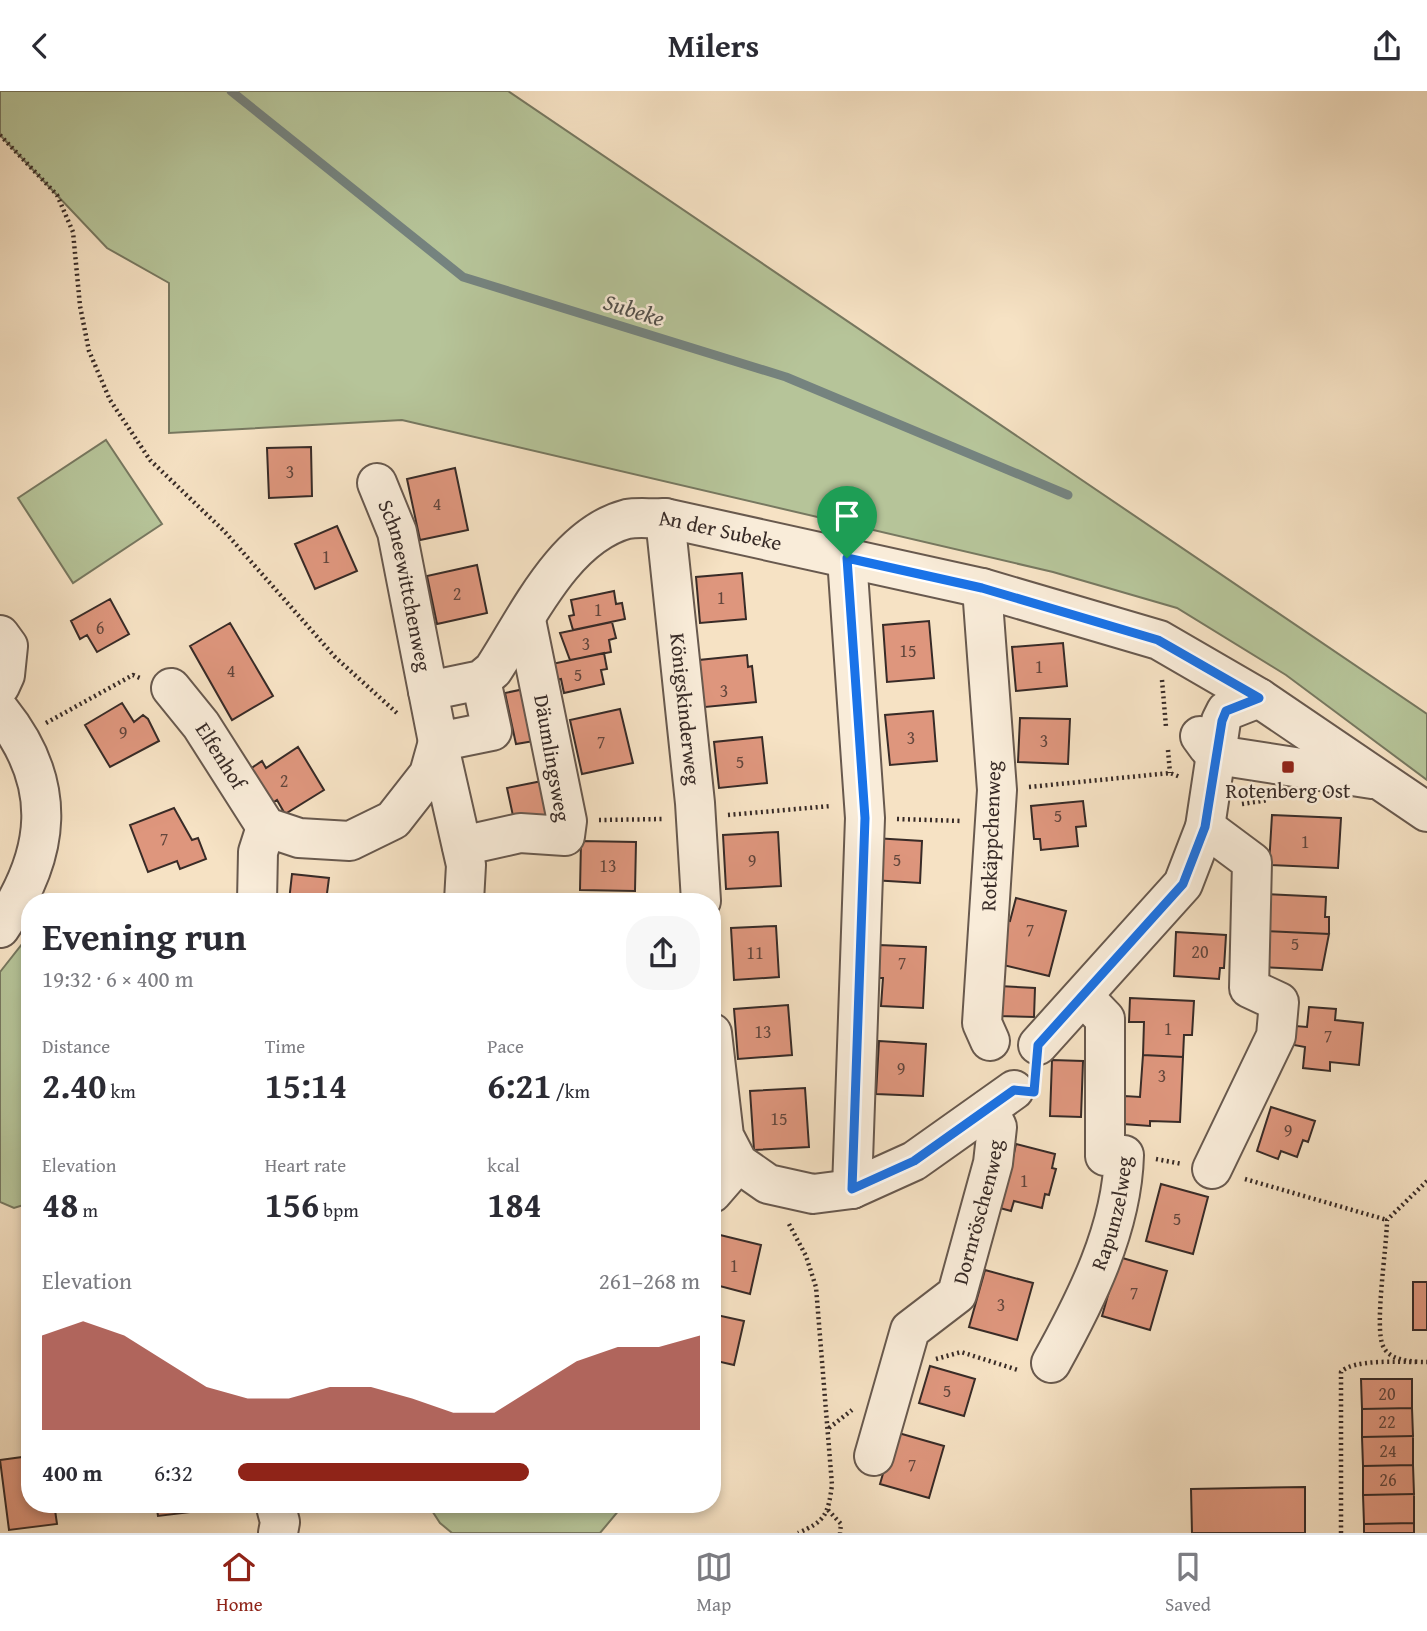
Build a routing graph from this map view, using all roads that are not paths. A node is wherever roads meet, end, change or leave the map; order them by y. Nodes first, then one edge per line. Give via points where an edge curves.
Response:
1 (377, 483) dead end
2 (664, 518) junction
3 (847, 558) junction
4 (982, 588) junction
5 (526, 619) junction
6 (0, 635) edge
7 (481, 680) junction
8 (0, 686) edge
9 (170, 688) dead end
10 (428, 691) junction
11 (1259, 698) junction
12 (12, 739) edge
13 (438, 742) junction
14 (1217, 751) junction
15 (1380, 780) junction
16 (1427, 812) edge
17 (1206, 820) junction
18 (266, 827) junction
19 (462, 846) junction
20 (23, 893) edge
21 (257, 893) edge
22 (464, 893) edge
23 (701, 893) edge
24 (21, 898) edge
25 (0, 928) edge
26 (1083, 996) junction
27 (990, 1041) junction
28 (1038, 1045) junction
29 (1001, 1100) junction
30 (721, 1110) edge
31 (1212, 1169) road end
32 (753, 1174) junction
33 (721, 1189) edge
34 (852, 1189) junction
35 (1038, 1368) road end
36 (874, 1456) dead end

1 - 10 street, Schneewittchenweg via 397,532
2 - 3 street, An der Subeke
2 - 5 street, An der Subeke via 627,519 590,537 555,571
2 - 23 street, Königskinderweg
3 - 4 street, An der Subeke
3 - 34 street via 865,818
4 - 11 street, An der Subeke via 1158,640
4 - 27 street, Rotkäppchenweg via 997,790 982,1023
5 - 7 street, An der Subeke via 493,670
5 - 19 street, Däumlingsweg via 567,821 565,836 520,833
6 - 8 street via 8,646
7 - 10 street
7 - 13 street via 492,731
9 - 18 street, Elfenhof via 201,725
10 - 13 street
11 - 14 street, An der Subeke via 1222,690 1205,701 1196,716 1197,731 1208,747
11 - 15 street, An der Subeke
12 - 20 street via 40,793 40,848
13 - 18 street via 429,774 393,820 350,841 299,838
13 - 19 street
14 - 15 street, An der Subeke via 1230,757
14 - 17 street
15 - 16 street, An der Subeke
17 - 26 street via 1183,884
17 - 31 street via 1252,862 1250,988 1279,1002 1276,1036
18 - 21 street via 258,852
19 - 22 street
24 - 25 street
26 - 28 street
26 - 35 street, Rapunzelweg via 1105,1019 1105,1156 1124,1155 1123,1184 1088,1295
27 - 28 street
27 - 29 street via 987,1088
28 - 29 street via 1034,1092
29 - 34 street via 914,1161
29 - 36 street, Dornröschenweg via 993,1163 957,1294 910,1331
30 - 32 street via 724,1136
32 - 33 street
32 - 34 street via 813,1194

